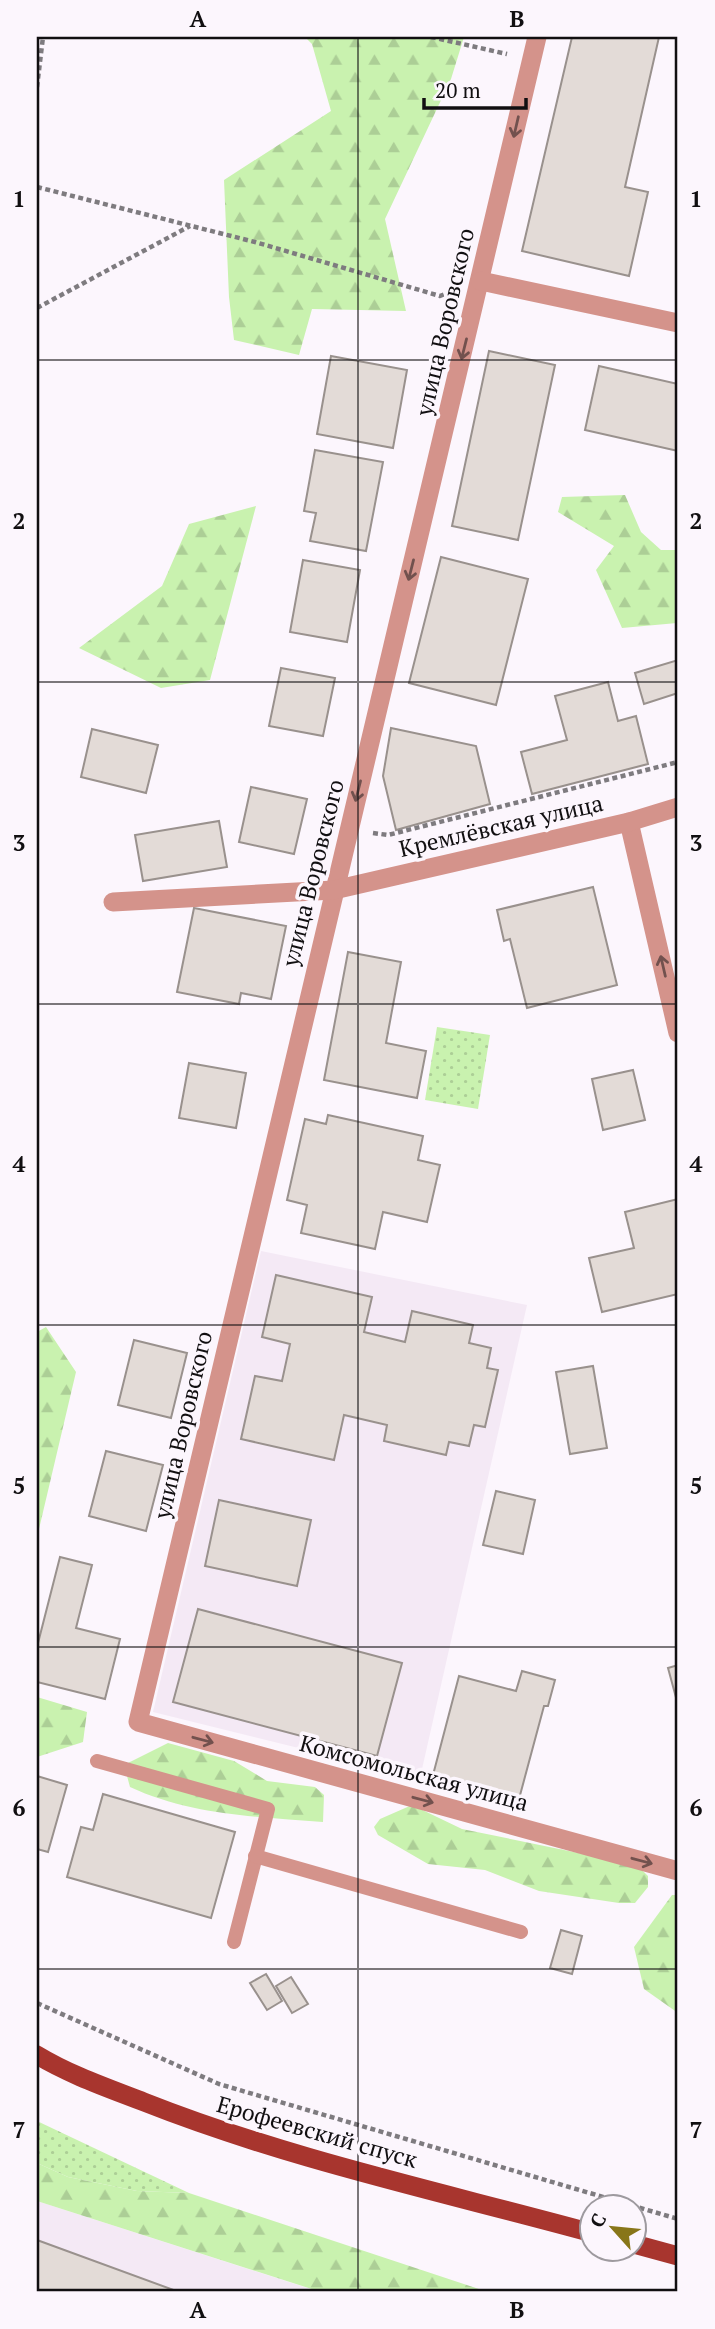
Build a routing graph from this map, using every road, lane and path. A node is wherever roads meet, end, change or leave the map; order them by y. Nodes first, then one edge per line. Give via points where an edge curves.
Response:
1 (43, 37) edge
2 (431, 37) edge
3 (537, 37) edge
4 (532, 60) junction
5 (37, 87) edge
6 (37, 187) edge
7 (190, 226) junction
8 (481, 281) junction
9 (37, 307) edge
10 (678, 323) edge
11 (678, 762) edge
12 (678, 807) edge
13 (629, 822) junction
14 (349, 829) junction
15 (334, 890) junction
16 (113, 902) dead end
17 (678, 1033) edge
18 (138, 1722) joint
19 (97, 1761) dead end
20 (256, 1856) junction
21 (678, 1871) edge
22 (521, 1932) dead end
23 (234, 1942) dead end
24 (37, 2003) edge
25 (37, 2055) edge
26 (678, 2219) edge
27 (578, 2229) edge
28 (648, 2248) edge
29 (678, 2256) edge

1 - 5 path
2 - 4 path
3 - 4 street, улица Воровского
4 -> 8 street, улица Воровского
6 - 7 path
7 - 8 path via 440,296
7 - 9 path
8 - 10 street
8 -> 14 street, улица Воровского
11 - 14 path via 388,835
12 - 13 street, Кремлёвская улица
13 - 15 street, Кремлёвская улица
17 -> 13 street
14 - 15 street, улица Воровского
15 - 16 street, Кремлёвская улица
15 - 18 street, улица Воровского
18 -> 21 street, Комсомольская улица
19 - 20 lane via 268,1809
20 - 22 lane
20 - 23 lane
24 - 26 path via 219,2084
25 - 27 main road, Ерофеевский спуск via 206,2126 285,2152
28 - 29 main road

